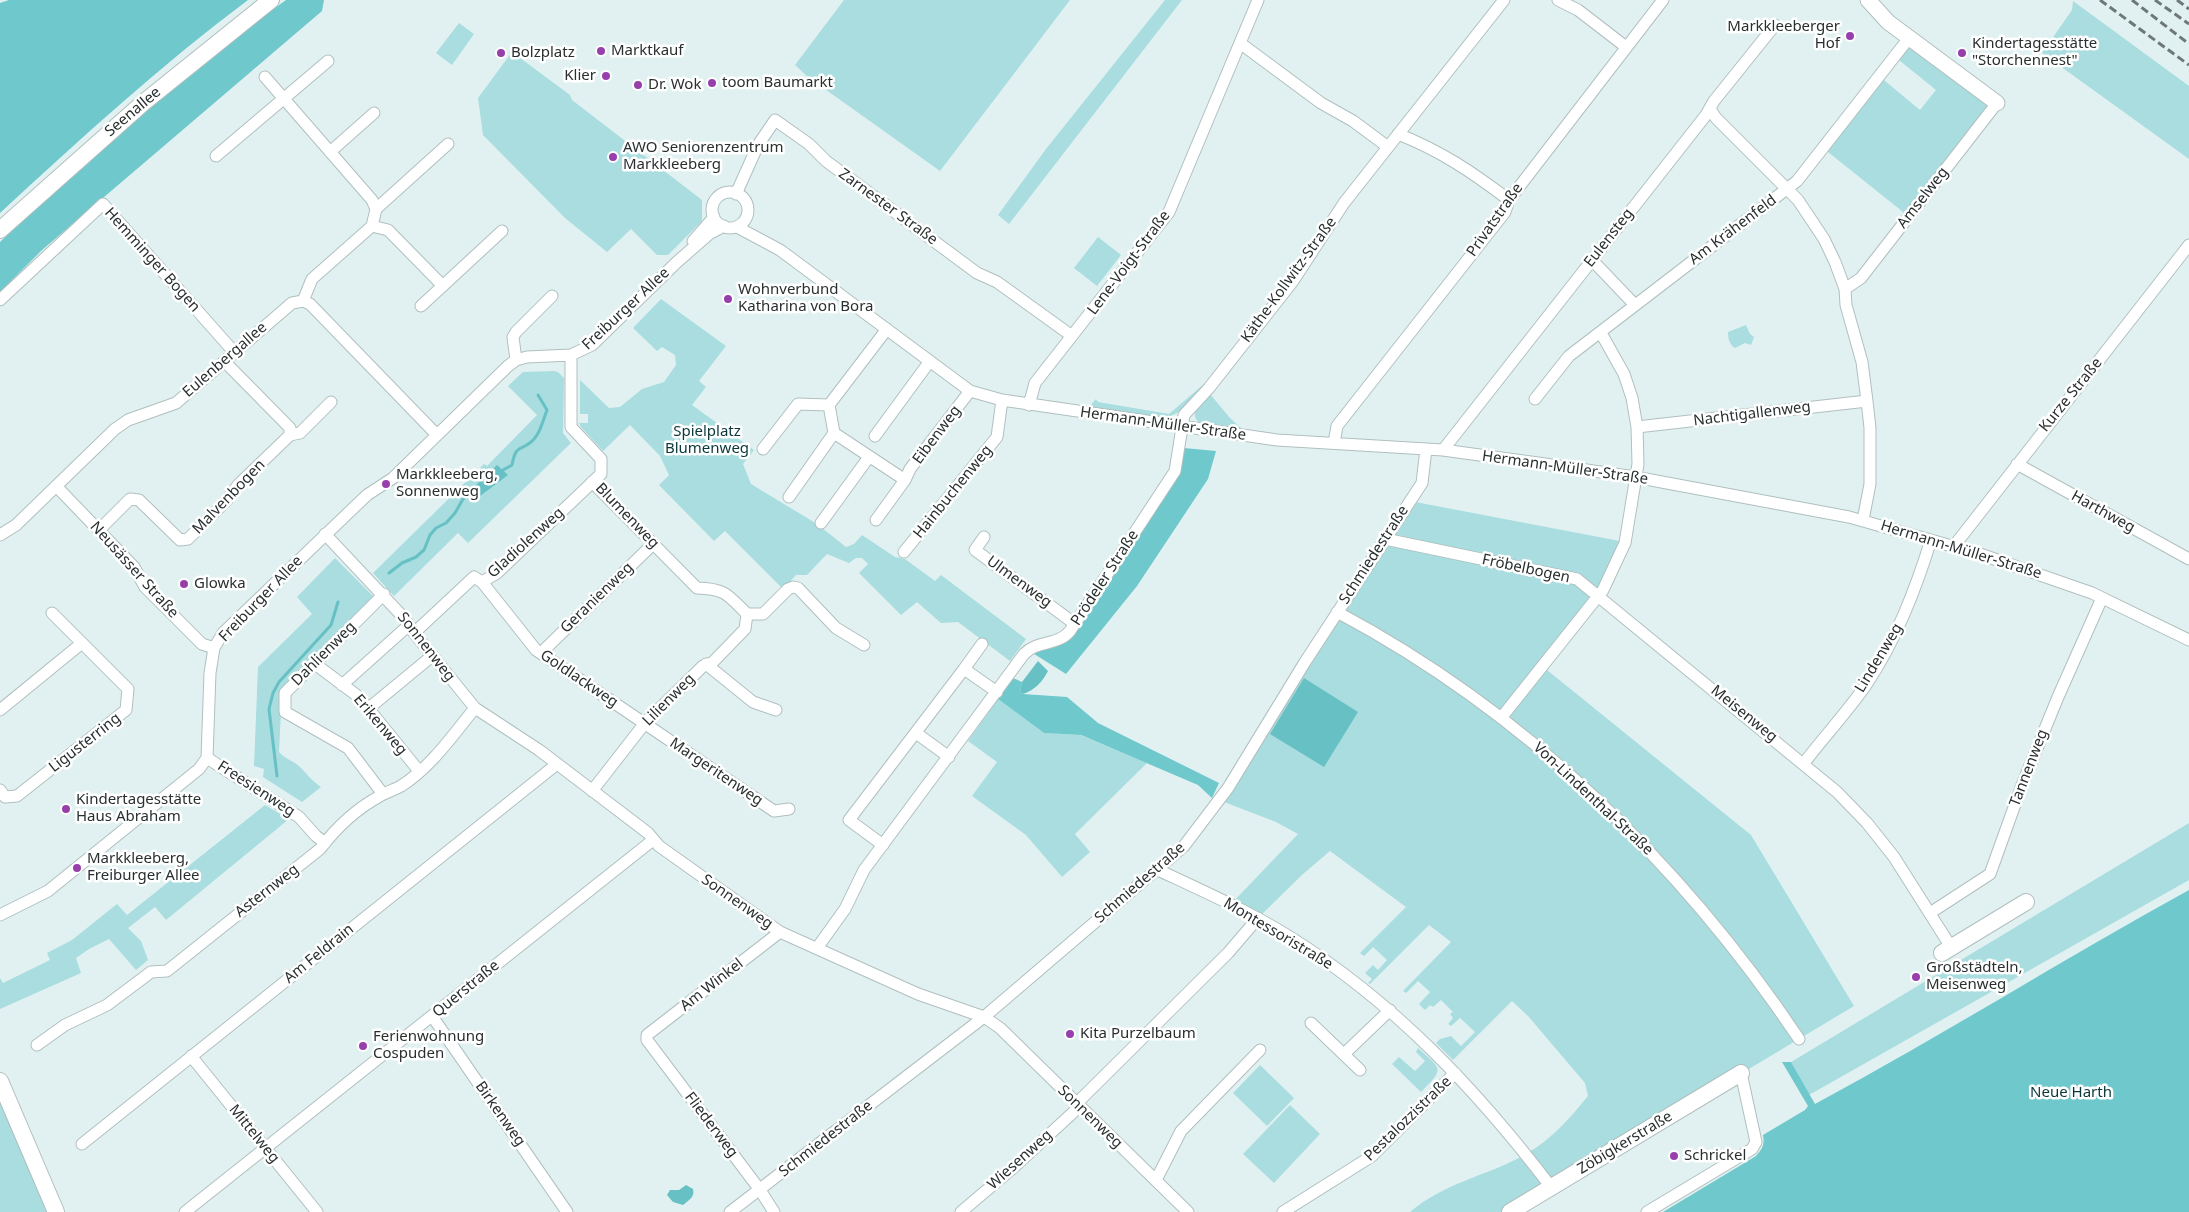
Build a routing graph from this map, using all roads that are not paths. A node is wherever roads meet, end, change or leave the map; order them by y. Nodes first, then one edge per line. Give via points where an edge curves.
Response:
1 (271, 0) edge
2 (1258, 0) edge
3 (1504, 0) edge
4 (1558, 0) edge
5 (1663, 0) edge
6 (1868, 0) edge
7 (1775, 25) dead end
8 (1909, 38) junction
9 (1240, 43) junction
10 (1626, 47) junction
11 (328, 61) dead end
12 (265, 77) dead end
13 (284, 99) junction
14 (1997, 103) joint
15 (1710, 109) junction
16 (374, 113) dead end
17 (1398, 134) junction
18 (448, 144) dead end
19 (1388, 147) junction
20 (330, 152) junction
21 (216, 156) dead end
22 (1787, 190) junction
23 (736, 194) junction
24 (1508, 200) junction
25 (376, 209) junction
26 (747, 215) junction
27 (714, 217) junction
28 (372, 226) junction
29 (724, 226) junction
30 (737, 226) junction
31 (0, 230) edge
32 (502, 231) dead end
33 (2189, 245) edge
34 (780, 250) junction
35 (1592, 260) junction
36 (677, 262) junction
37 (443, 286) junction
38 (1845, 289) junction
39 (552, 296) dead end
40 (0, 300) edge
41 (303, 301) junction
42 (1635, 305) junction
43 (421, 306) dead end
44 (887, 328) junction
45 (1601, 333) junction
46 (1072, 336) junction
47 (234, 352) junction
48 (571, 355) junction
49 (516, 360) junction
50 (224, 361) junction
51 (930, 361) junction
52 (970, 391) junction
53 (1535, 399) dead end
54 (1002, 400) junction
55 (1867, 401) junction
56 (331, 402) dead end
57 (1029, 404) junction
58 (829, 405) junction
59 (1181, 426) junction
60 (1637, 427) junction
61 (834, 433) junction
62 (290, 435) junction
63 (437, 435) junction
64 (875, 436) dead end
65 (1334, 443) junction
66 (763, 449) dead end
67 (1426, 449) junction
68 (1443, 450) junction
69 (869, 457) junction
70 (2018, 464) junction
71 (1635, 477) junction
72 (905, 480) junction
73 (592, 482) junction
74 (57, 487) junction
75 (789, 497) dead end
76 (876, 520) dead end
77 (1863, 520) junction
78 (821, 523) dead end
79 (99, 530) junction
80 (325, 534) junction
81 (0, 535) edge
82 (984, 537) dead end
83 (1385, 539) junction
84 (1931, 540) junction
85 (653, 544) junction
86 (1954, 546) junction
87 (904, 552) dead end
88 (2189, 559) edge
89 (482, 582) junction
90 (384, 594) junction
91 (1598, 597) junction
92 (2102, 598) junction
93 (1338, 612) junction
94 (52, 613) dead end
95 (746, 614) junction
96 (1075, 624) junction
97 (411, 629) junction
98 (2189, 640) edge
99 (82, 643) junction
100 (982, 644) dead end
101 (864, 645) dead end
102 (214, 648) junction
103 (541, 653) junction
104 (432, 656) junction
105 (315, 664) junction
106 (706, 664) junction
107 (964, 669) junction
108 (342, 685) junction
109 (997, 692) junction
110 (369, 708) junction
111 (475, 708) junction
112 (0, 710) edge
113 (776, 710) dead end
114 (1501, 718) junction
115 (645, 723) junction
116 (916, 733) junction
117 (948, 757) junction
118 (207, 758) junction
119 (1804, 763) junction
120 (557, 764) junction
121 (419, 771) junction
122 (0, 790) edge
123 (592, 791) junction
124 (383, 794) junction
125 (789, 809) dead end
126 (653, 840) junction
127 (325, 843) junction
128 (883, 845) junction
129 (1158, 870) junction
130 (2026, 902) dead end
131 (1930, 913) junction
132 (0, 915) edge
133 (1258, 918) junction
134 (780, 932) junction
135 (818, 948) junction
136 (1947, 950) joint
137 (1390, 1010) junction
138 (432, 1016) junction
139 (984, 1017) junction
140 (1311, 1023) dead end
141 (1799, 1039) dead end
142 (647, 1040) joint
143 (37, 1045) dead end
144 (1260, 1050) dead end
145 (1344, 1054) junction
146 (191, 1056) junction
147 (1360, 1070) dead end
148 (1455, 1073) junction
149 (1741, 1073) joint
150 (0, 1080) edge
151 (1077, 1106) junction
152 (82, 1144) dead end
153 (265, 1148) junction
154 (1156, 1180) junction
155 (1551, 1187) junction
156 (760, 1190) junction
157 (56, 1212) edge
158 (185, 1212) edge
159 (317, 1212) edge
160 (567, 1212) edge
161 (730, 1212) edge
162 (774, 1212) edge
163 (961, 1212) edge
164 (1188, 1212) edge
165 (1283, 1212) edge
166 (1510, 1212) edge
167 (1647, 1212) edge

1 - 31 main road, Seenallee via 143,103
2 - 9 street, Lene-Voigt-Straße
3 - 17 street, Käthe-Kollwitz-Straße
4 - 10 street via 1578,10
5 - 10 street, Privatstraße
6 - 8 street via 1888,22
7 - 15 street, Eulensteg
8 - 14 street
8 - 22 street, Am Krähenfeld
9 - 19 street via 1321,103 1353,121
9 - 46 street, Lene-Voigt-Straße via 1169,212
10 - 24 street, Privatstraße
11 - 13 street
12 - 13 street
13 - 20 street
13 - 21 street
14 - 38 street, Amselweg via 1861,278
15 - 22 street
15 - 35 street, Eulensteg
16 - 20 street
17 - 19 street, Käthe-Kollwitz-Straße
17 - 24 street via 1440,152
18 - 25 street
19 - 59 street, Käthe-Kollwitz-Straße via 1344,203 1293,281 1184,415
20 - 25 street via 372,200
22 - 38 street via 1804,208 1824,239
22 - 42 street, Am Krähenfeld
23 - 26 street via 746,202
23 - 27 street via 728,193 717,198 713,207
23 - 46 street, Zarnester Straße via 758,145 775,120 977,273 997,282
24 - 65 street, Privatstraße via 1507,209 1337,426
25 - 28 street
26 - 30 street
26 - 34 street, Hermann-Müller-Straße
27 - 29 street
27 - 36 street, Freiburger Allee
28 - 37 street via 388,230
28 - 41 street via 312,279
29 - 30 street
29 - 36 street, Freiburger Allee via 709,234
30 - 34 street, Hermann-Müller-Straße
32 - 37 street
33 - 70 street, Kurze Straße
34 - 44 street, Hermann-Müller-Straße
35 - 42 street
35 - 68 street, Eulensteg
36 - 48 street, Freiburger Allee via 592,345
37 - 43 street
38 - 55 street via 1846,305 1862,362
39 - 49 street via 513,337
40 - 47 street, Hemminger Bogen via 103,204
41 - 47 street, Eulenbergallee via 292,303
41 - 63 street via 310,304
42 - 45 street, Am Krähenfeld
44 - 51 street, Hermann-Müller-Straße
44 - 58 street
45 - 53 street, Am Krähenfeld via 1569,356
45 - 60 street via 1624,374
46 - 57 street, Lene-Voigt-Straße via 1035,383
47 - 50 street, Eulenbergallee
48 - 49 street, Freiburger Allee
48 - 73 street, Blumenweg via 571,427 601,459 601,474
49 - 63 street, Freiburger Allee
50 - 62 street via 290,428
50 - 74 street, Eulenbergallee via 176,403 128,420 115,429
51 - 52 street, Hermann-Müller-Straße
51 - 64 street
52 - 54 street, Hermann-Müller-Straße
52 - 72 street, Eibenweg
54 - 57 street, Hermann-Müller-Straße
54 - 87 street, Hainbuchenweg via 997,437
55 - 60 street, Nachtigallenweg
55 - 77 street via 1870,484
56 - 62 street, Malvenbogen via 300,433
57 - 59 street, Hermann-Müller-Straße
58 - 61 street
58 - 66 street via 798,404
59 - 65 street, Hermann-Müller-Straße via 1277,440
59 - 96 street, Prödeler Straße via 1175,471
60 - 71 street
61 - 69 street, Eibenweg
61 - 75 street
62 - 79 street, Malvenbogen via 188,539 180,540 140,500 134,498
63 - 80 street, Freiburger Allee via 386,484 367,495
65 - 67 street, Hermann-Müller-Straße
67 - 68 street, Hermann-Müller-Straße
67 - 83 street, Schmiedestraße via 1422,483
68 - 71 street, Hermann-Müller-Straße
69 - 72 street, Eibenweg
69 - 78 street
70 - 86 street, Kurze Straße
70 - 88 street, Harthweg
71 - 77 street, Hermann-Müller-Straße
71 - 91 street via 1625,543
72 - 76 street, Eibenweg
73 - 85 street, Blumenweg
73 - 89 street, Gladiolenweg via 497,573
74 - 79 street, Neusässer Straße
74 - 81 street, Eulenbergallee via 16,525
77 - 84 street, Hermann-Müller-Straße
79 - 102 street, Neusässer Straße via 134,567 145,586 202,644
80 - 90 street, Sonnenweg
80 - 102 street, Freiburger Allee via 223,633
82 - 96 street, Ulmenweg via 975,550
83 - 91 street, Fröbelbogen via 1577,578
83 - 93 street, Schmiedestraße
84 - 86 street, Hermann-Müller-Straße
84 - 119 street, Lindenweg via 1897,632 1880,662
85 - 95 street, Blumenweg via 697,588 724,592
85 - 103 street, Geranienweg
86 - 92 street, Hermann-Müller-Straße
89 - 97 street, Gladiolenweg via 474,578
89 - 103 street, Goldlackweg
90 - 97 street, Sonnenweg
90 - 105 street, Dahlienweg
91 - 114 street
91 - 119 street, Meisenweg
92 - 98 street, Hermann-Müller-Straße
92 - 131 street, Tannenweg via 2022,785 1990,874
93 - 114 street, Von-Lindenthal-Straße via 1420,660
93 - 129 street, Schmiedestraße via 1228,788 1184,846
94 - 99 street, Ligusterring
95 - 101 street via 763,614 788,589 798,588 836,628
95 - 106 street, Lilienweg via 745,629 713,662
96 - 109 street, Prödeler Straße via 1062,638 1030,648
97 - 104 street, Sonnenweg
97 - 108 street
99 - 112 street
99 - 122 street, Ligusterring via 128,690 126,710 17,796 5,798
100 - 107 street
102 - 118 street, Freiburger Allee
103 - 115 street, Goldlackweg
104 - 110 street
104 - 111 street, Sonnenweg
105 - 108 street, Erikenweg
105 - 124 street, Dahlienweg via 285,693 285,712 348,748
106 - 113 street via 753,702
106 - 115 street, Lilienweg
107 - 109 street
107 - 116 street
108 - 110 street, Erikenweg
109 - 117 street, Prödeler Straße
110 - 121 street, Erikenweg
111 - 120 street, Sonnenweg
111 - 121 street, Asternweg
114 - 141 street, Von-Lindenthal-Straße via 1580,784 1675,878 1728,940
115 - 123 street, Lilienweg
115 - 125 street, Margeritenweg via 774,811
116 - 117 street
116 - 128 street via 849,820
117 - 128 street, Prödeler Straße
118 - 127 street, Freesienweg via 299,817
118 - 132 street via 199,770 48,891
119 - 131 street, Meisenweg via 1867,824 1894,857
120 - 123 street, Sonnenweg
120 - 146 street, Am Feldrain
121 - 124 street, Asternweg
123 - 126 street, Sonnenweg
124 - 127 street, Asternweg via 333,832
126 - 134 street, Sonnenweg
126 - 138 street, Querstraße
127 - 143 street, Asternweg via 167,971 151,972 107,1006 64,1025
128 - 135 street, Prödeler Straße via 864,870 846,909
129 - 133 street, Montessoristraße
129 - 139 street, Schmiedestraße
130 - 136 main road
131 - 136 street, Meisenweg
133 - 137 street, Montessoristraße via 1315,953
133 - 151 street, Wiesenweg via 1228,953
134 - 135 street, Sonnenweg
134 - 142 street, Am Winkel via 647,1035
135 - 139 street, Sonnenweg via 918,994
137 - 145 street
137 - 148 street, Montessoristraße
138 - 153 street, Querstraße
138 - 160 street, Birkenweg
139 - 151 street, Sonnenweg via 1000,1028
139 - 156 street, Schmiedestraße
140 - 145 street
142 - 156 street, Fliederweg
144 - 154 street via 1181,1131
145 - 147 street
146 - 152 street, Am Feldrain
146 - 153 street, Mittelweg
148 - 155 street, Montessoristraße
148 - 165 street, Pestalozzistraße via 1372,1156
149 - 155 main road, Zöbigkerstraße
149 - 167 street via 1756,1142 1752,1149
150 - 157 main road
151 - 154 street, Sonnenweg
151 - 163 street, Wiesenweg via 1014,1167
153 - 158 street, Querstraße
153 - 159 street, Mittelweg
154 - 164 street, Sonnenweg
155 - 166 main road, Zöbigkerstraße
156 - 161 street, Schmiedestraße
156 - 162 street, Fliederweg

